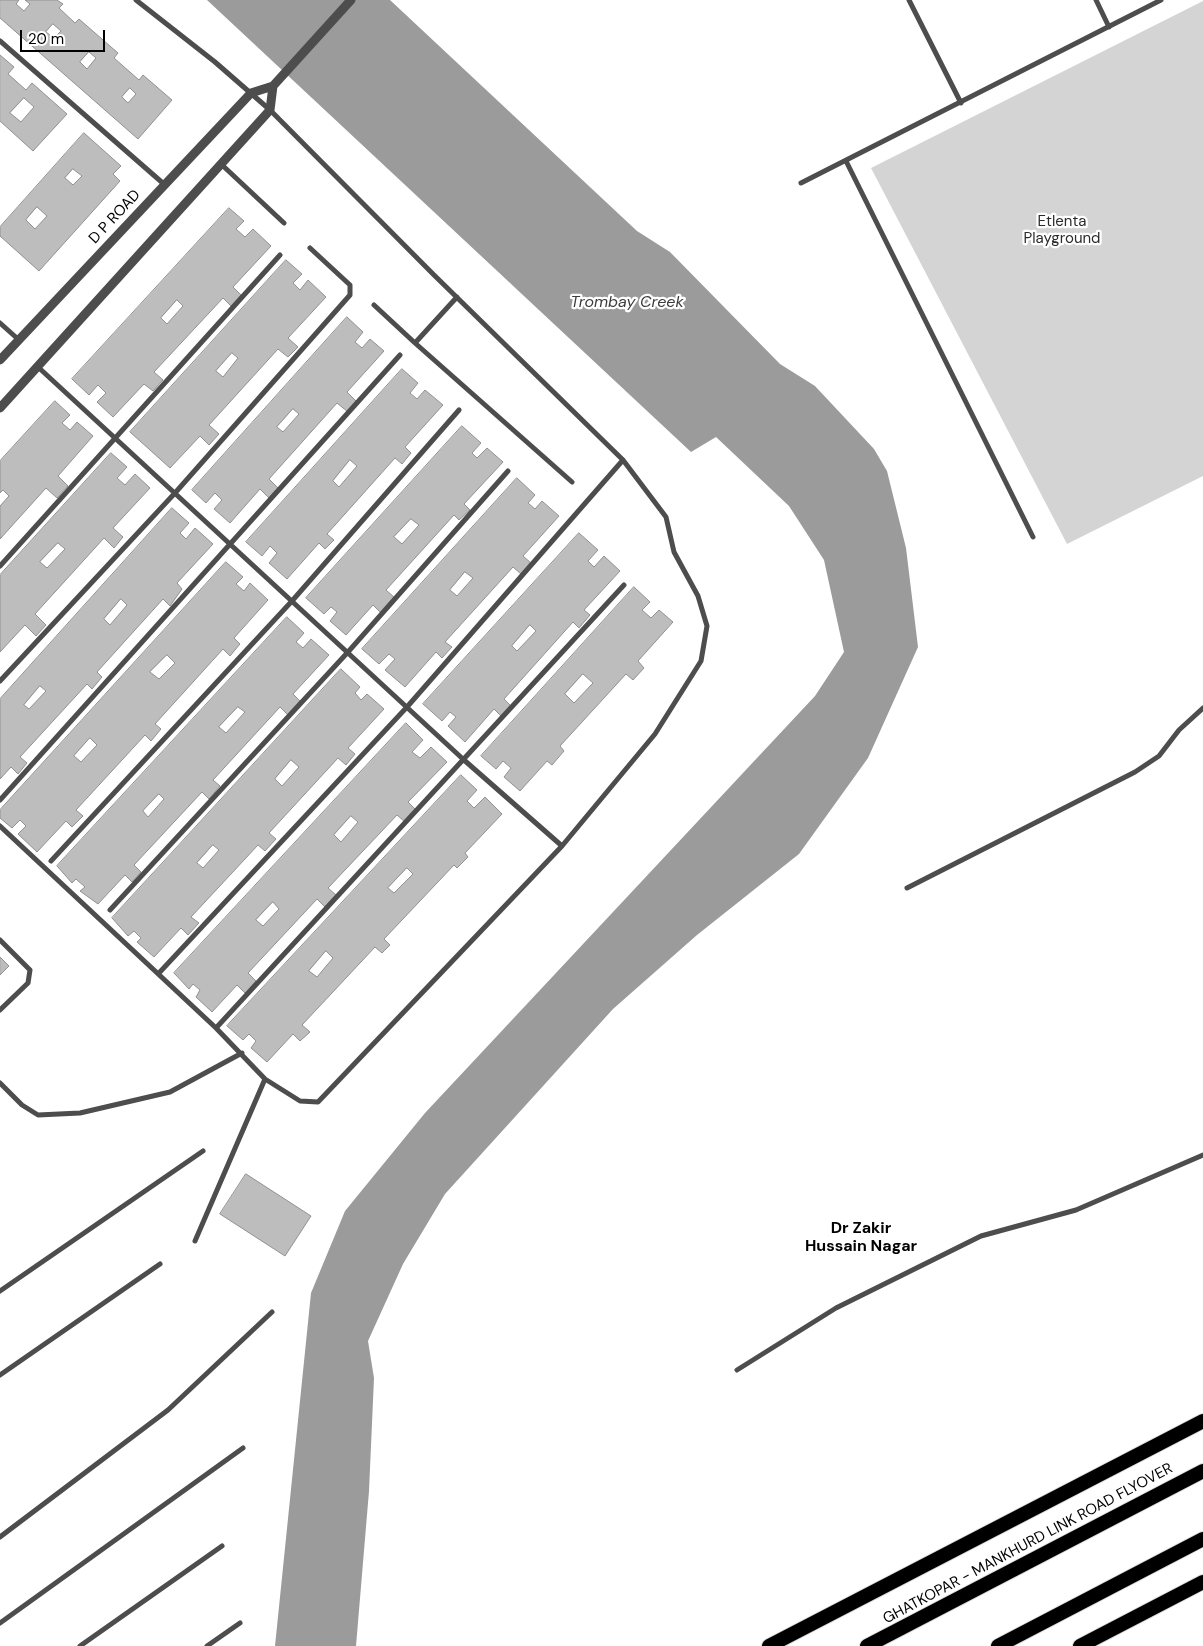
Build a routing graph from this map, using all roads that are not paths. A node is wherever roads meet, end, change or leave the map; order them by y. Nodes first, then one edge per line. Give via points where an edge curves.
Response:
1 (136, 0) edge
2 (351, 0) edge
3 (909, 0) edge
4 (1096, 0) edge
5 (1161, 0) edge
6 (1109, 26) junction
7 (0, 42) edge
8 (273, 86) junction
9 (251, 93) junction
10 (961, 103) junction
11 (270, 110) junction
12 (846, 161) junction
13 (221, 164) junction
14 (801, 183) dead end
15 (164, 185) junction
16 (284, 223) dead end
17 (310, 248) dead end
18 (280, 255) dead end
19 (456, 297) junction
20 (374, 305) dead end
21 (0, 323) edge
22 (19, 340) junction
23 (415, 342) junction
24 (400, 355) dead end
25 (0, 360) edge
26 (38, 367) junction
27 (0, 408) edge
28 (459, 410) dead end
29 (116, 437) junction
30 (623, 460) junction
31 (508, 471) dead end
32 (572, 482) dead end
33 (175, 493) junction
34 (1033, 537) dead end
35 (230, 543) junction
36 (0, 566) edge
37 (624, 585) dead end
38 (292, 601) junction
39 (348, 652) junction
40 (0, 681) edge
41 (407, 706) junction
42 (1203, 708) edge
43 (464, 760) junction
44 (0, 800) edge
45 (0, 826) edge
46 (562, 846) junction
47 (51, 860) dead end
48 (907, 888) dead end
49 (110, 910) dead end
50 (0, 940) edge
51 (159, 973) junction
52 (0, 1010) edge
53 (216, 1028) junction
54 (242, 1053) junction
55 (265, 1079) junction
56 (0, 1082) edge
57 (203, 1151) dead end
58 (1203, 1155) edge
59 (195, 1241) dead end
60 (160, 1264) dead end
61 (0, 1291) edge
62 (272, 1312) dead end
63 (737, 1370) dead end
64 (0, 1376) edge
65 (1203, 1421) edge
66 (243, 1448) dead end
67 (1203, 1471) edge
68 (0, 1537) edge
69 (1203, 1539) edge
70 (222, 1546) dead end
71 (1203, 1582) edge
72 (0, 1623) edge
73 (240, 1623) dead end
74 (80, 1646) edge
75 (207, 1646) edge
76 (769, 1646) edge
77 (867, 1646) edge
78 (998, 1646) edge
79 (1080, 1646) edge

1 - 9 street
2 - 8 street
3 - 10 street
4 - 6 street
5 - 6 street
6 - 10 street
7 - 15 street
8 - 9 street
8 - 11 street
9 - 11 street
9 - 15 street, D P ROAD
10 - 12 street
11 - 13 street
11 - 19 street
12 - 14 street
12 - 34 street
13 - 16 street
13 - 26 street
15 - 22 street, D P ROAD
17 - 33 street via 350,285 350,295
18 - 29 street
19 - 23 street
19 - 30 street
20 - 23 street
21 - 22 street
22 - 25 street, D P ROAD
23 - 32 street
24 - 35 street
26 - 27 street
26 - 29 street
28 - 38 street
29 - 33 street
29 - 36 street
30 - 41 street
30 - 46 street via 666,517 674,552 698,596 707,626 701,661 656,734
31 - 39 street
33 - 35 street
33 - 40 street
35 - 38 street
35 - 44 street
37 - 43 street
38 - 39 street
38 - 47 street
39 - 41 street
39 - 49 street
41 - 43 street
41 - 51 street
42 - 48 street via 1179,730 1159,756 1135,772
43 - 46 street
43 - 53 street
45 - 51 street
46 - 55 street via 318,1102 300,1101
50 - 52 street via 30,970 28,983
51 - 53 street
53 - 54 street
54 - 55 street
54 - 56 street via 170,1092 80,1113 38,1115 22,1105
55 - 59 street
57 - 61 street
58 - 63 street via 1076,1210 981,1236 836,1308
60 - 64 street
62 - 68 street via 168,1410
65 - 76 highway
66 - 72 street
67 - 77 highway, GHATKOPAR - MANKHURD LINK ROAD FLYOVER
69 - 78 highway
70 - 74 street
71 - 79 highway
73 - 75 street

